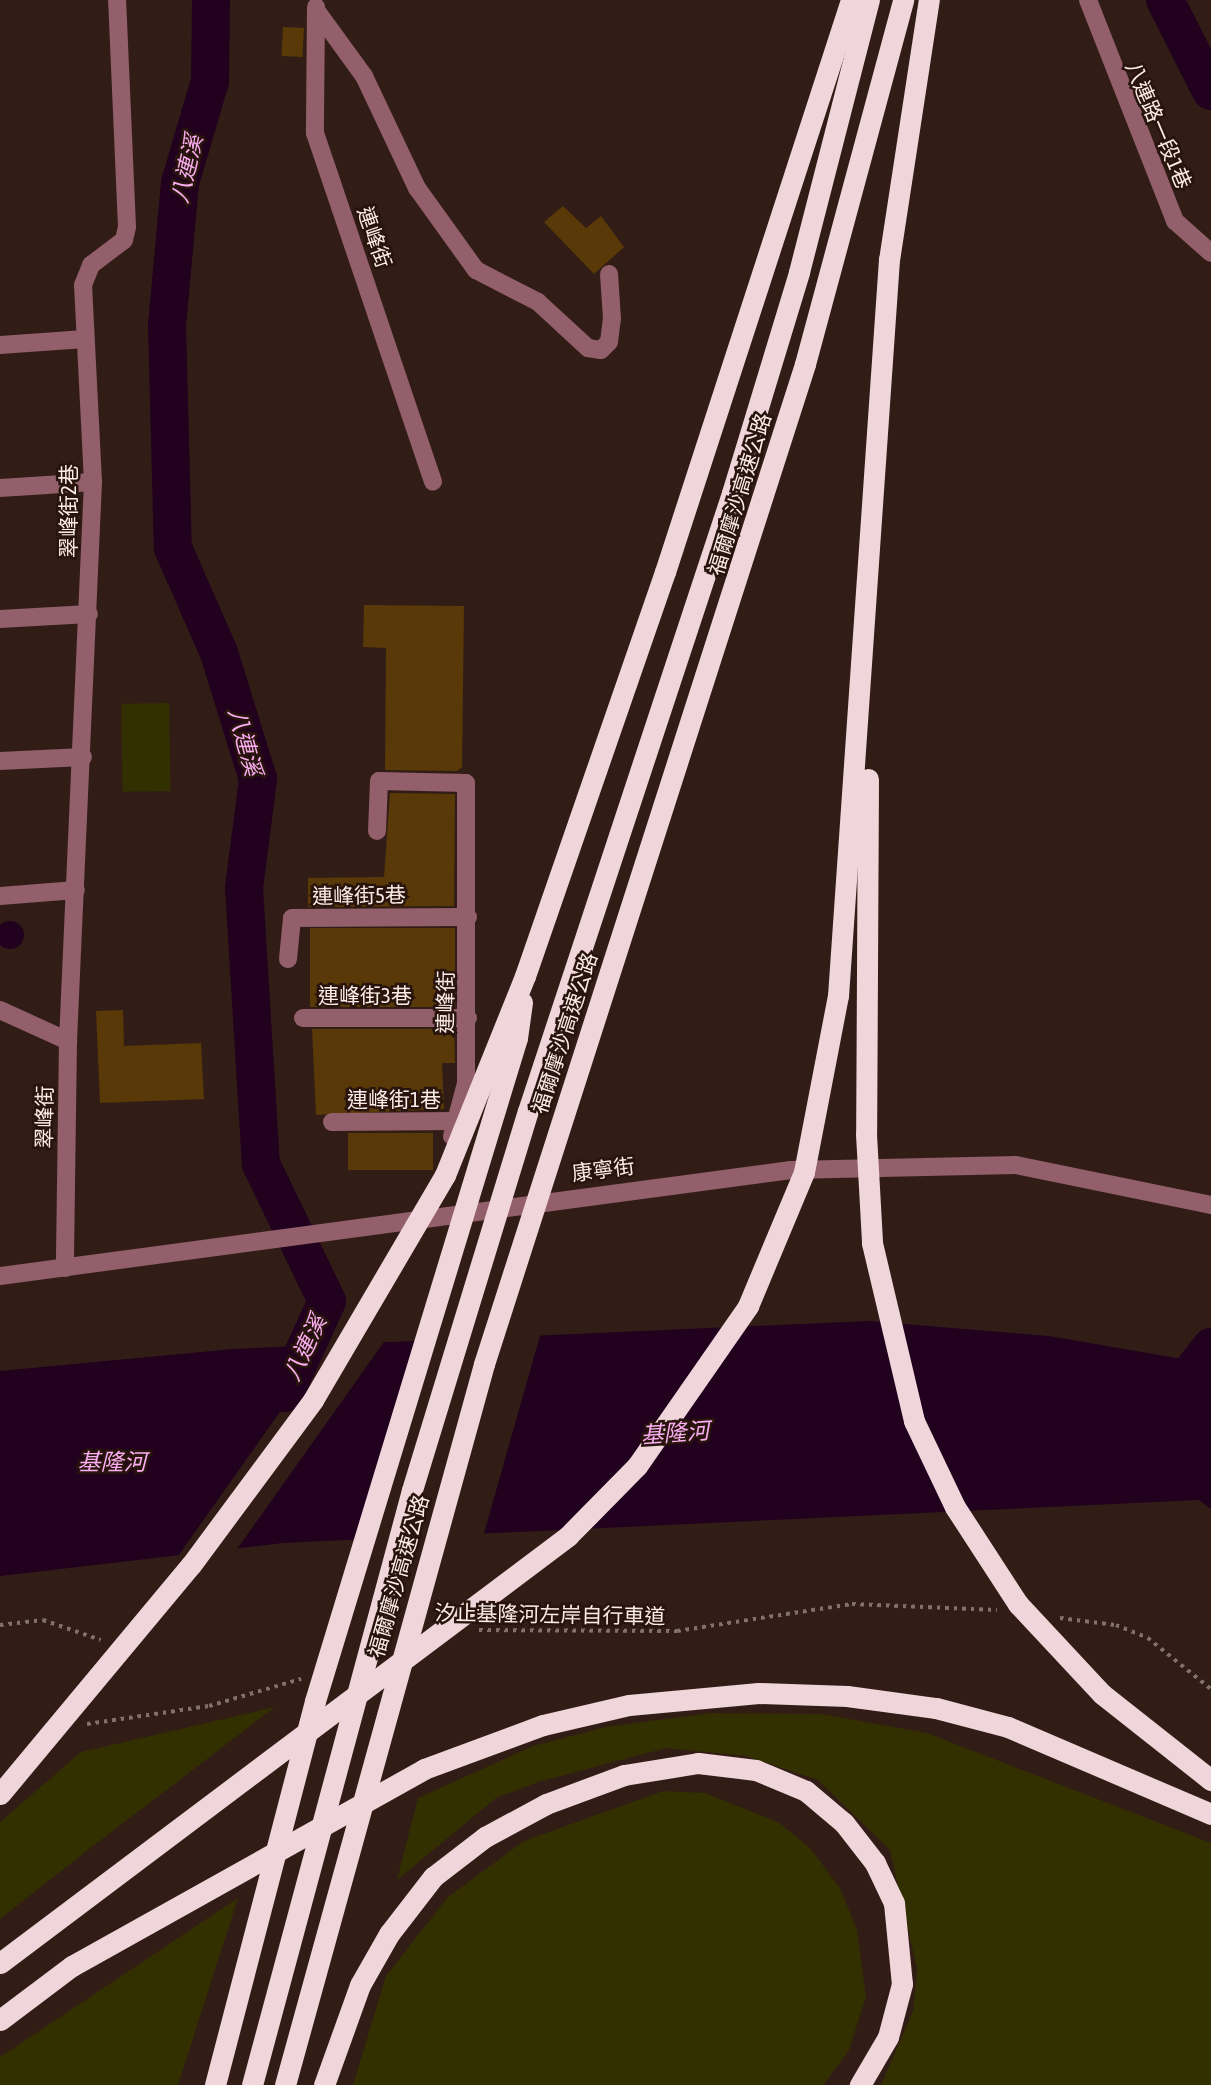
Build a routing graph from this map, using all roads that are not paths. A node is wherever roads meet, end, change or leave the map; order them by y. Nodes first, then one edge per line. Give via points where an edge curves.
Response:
1 (117, 0) edge
2 (851, 0) edge
3 (869, 0) edge
4 (903, 0) edge
5 (929, 0) edge
6 (1087, 0) edge
7 (316, 5) edge
8 (1211, 253) edge
9 (609, 274) dead end
10 (85, 339) junction
11 (0, 345) edge
12 (93, 482) junction
13 (433, 482) dead end
14 (0, 488) edge
15 (89, 614) junction
16 (0, 619) edge
17 (863, 689) junction
18 (83, 757) junction
19 (0, 761) edge
20 (377, 831) dead end
21 (76, 890) junction
22 (0, 896) edge
23 (468, 916) junction
24 (288, 959) dead end
25 (525, 976) junction
26 (0, 1010) edge
27 (303, 1018) dead end
28 (468, 1018) junction
29 (68, 1041) junction
30 (332, 1122) dead end
31 (458, 1126) junction
32 (1211, 1205) edge
33 (429, 1217) junction
34 (65, 1268) junction
35 (0, 1276) edge
36 (1211, 1780) edge
37 (1, 1792) edge
38 (1211, 1814) edge
39 (0, 1963) edge
40 (0, 2020) edge
41 (215, 2085) edge
42 (251, 2085) edge
43 (285, 2085) edge
44 (324, 2085) edge
45 (860, 2085) edge

1 - 10 street, 翠峰街2巷 via 127,227 117,249 85,275
2 - 25 highway
3 - 42 highway, 福爾摩沙高速公路 via 799,272 732,493 528,1111 412,1490
4 - 43 highway, 福爾摩沙高速公路 via 801,377 567,1100 412,1615
5 - 17 highway via 889,260
6 - 8 street, 八連路一段1巷 via 1175,221
7 - 9 street via 364,76 417,188 476,270 538,302 588,348 601,351 610,342
7 - 13 street, 連峰街 via 315,133
10 - 11 street
10 - 12 street, 翠峰街2巷
12 - 14 street
12 - 15 street, 翠峰街2巷
15 - 16 street
15 - 18 street, 翠峰街2巷
17 - 36 highway via 872,850 866,1134 872,1243 889,1337 914,1421 955,1507 1018,1604 1092,1684
17 - 39 highway via 838,996 819,1116 804,1172 748,1306 637,1466 568,1536
18 - 19 street
18 - 21 street, 翠峰街2巷
20 - 23 street, 連峰街 via 379,781 466,783
21 - 22 street
21 - 29 street, 翠峰街2巷
23 - 24 street, 連峰街5巷 via 292,918
23 - 28 street, 連峰街
25 - 31 highway
25 - 41 highway via 517,1038 315,1701
26 - 29 street
27 - 28 street, 連峰街3巷
28 - 31 street, 連峰街 via 466,1083
29 - 34 street, 翠峰街
30 - 31 street, 連峰街1巷
31 - 33 street, 連峰街
31 - 37 highway via 445,1175 313,1400 191,1565
32 - 33 street, 康寧街 via 1016,1165 907,1164 791,1170
33 - 34 street, 康寧街
34 - 35 street, 康寧街
38 - 40 highway via 1008,1727 936,1708 847,1696 758,1693 629,1705 543,1724 424,1769 72,1966
44 - 45 highway via 360,1985 388,1934 433,1877 485,1837 546,1804 624,1775 698,1763 756,1770 806,1791 844,1823 875,1863 894,1903 902,1984 888,2037

